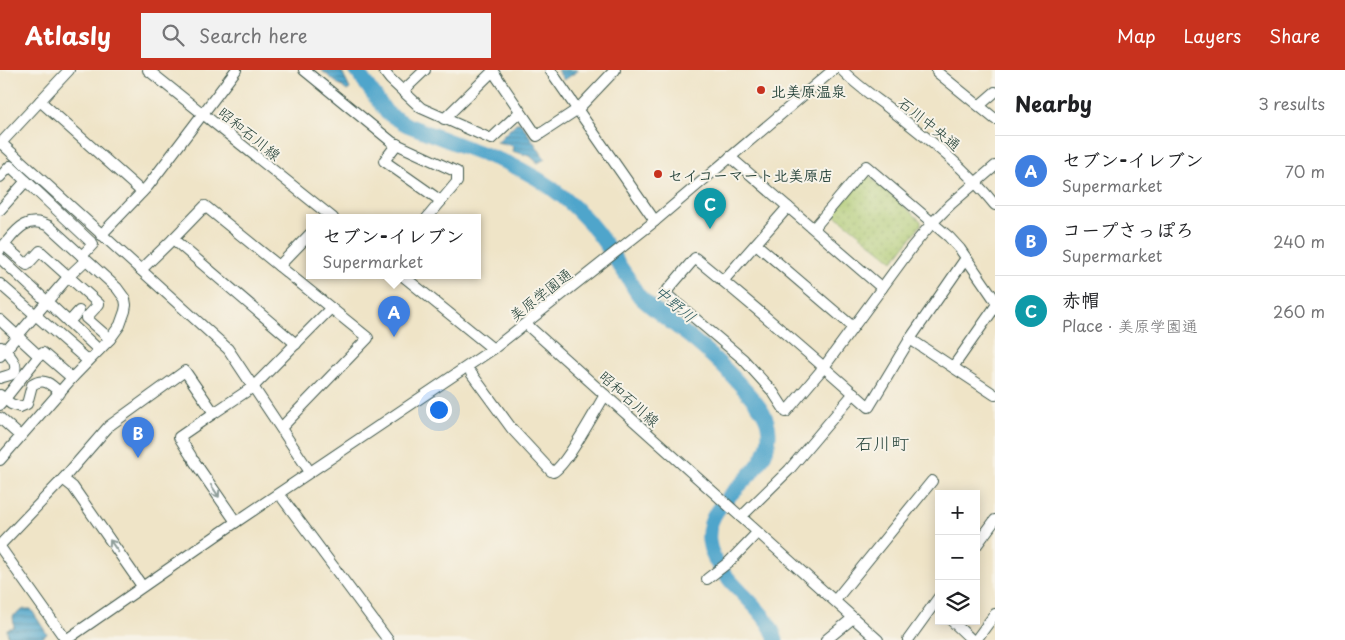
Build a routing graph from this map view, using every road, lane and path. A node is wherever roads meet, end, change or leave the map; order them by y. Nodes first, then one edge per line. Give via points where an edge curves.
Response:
1 (69, 70) edge
2 (148, 70) edge
3 (235, 70) edge
4 (304, 70) edge
5 (383, 70) edge
6 (425, 70) edge
7 (550, 70) edge
8 (615, 70) edge
9 (833, 70) edge
10 (842, 70) edge
11 (937, 70) edge
12 (493, 71) edge
13 (403, 91) junction
14 (995, 92) edge
15 (40, 101) junction
16 (980, 105) junction
17 (578, 109) junction
18 (520, 112) junction
19 (203, 114) junction
20 (444, 118) junction
21 (995, 119) edge
22 (0, 144) edge
23 (397, 144) junction
24 (730, 157) junction
25 (995, 166) edge
26 (0, 177) edge
27 (26, 181) junction
28 (976, 182) junction
29 (142, 192) junction
30 (441, 201) junction
31 (995, 204) edge
32 (788, 207) junction
33 (0, 210) edge
34 (325, 214) edge
35 (430, 214) edge
36 (655, 221) junction
37 (932, 223) junction
38 (814, 228) junction
39 (102, 235) junction
40 (306, 238) edge
41 (172, 239) junction
42 (756, 244) junction
43 (2, 247) edge
44 (0, 258) edge
45 (84, 258) junction
46 (966, 258) junction
47 (279, 266) junction
48 (141, 270) junction
49 (69, 276) junction
50 (407, 279) edge
51 (723, 281) junction
52 (0, 284) edge
53 (882, 288) junction
54 (995, 300) edge
55 (47, 302) junction
56 (995, 307) edge
57 (331, 308) junction
58 (79, 311) dead end
59 (36, 315) junction
60 (0, 320) edge
61 (69, 322) junction
62 (526, 324) junction
63 (853, 327) junction
64 (18, 336) junction
65 (110, 339) junction
66 (910, 339) junction
67 (296, 344) junction
68 (493, 349) junction
69 (99, 350) junction
70 (2, 351) edge
71 (40, 356) junction
72 (88, 361) junction
73 (824, 367) junction
74 (953, 367) junction
75 (471, 373) dead end
76 (0, 378) edge
77 (72, 378) junction
78 (253, 387) junction
79 (60, 392) junction
80 (854, 393) junction
81 (606, 395) junction
82 (995, 395) edge
83 (2, 399) edge
84 (214, 413) junction
85 (0, 418) edge
86 (281, 428) junction
87 (20, 436) junction
88 (0, 460) edge
89 (310, 472) junction
90 (62, 478) junction
91 (932, 481) dead end
92 (283, 499) dead end
93 (737, 514) junction
94 (995, 520) edge
95 (236, 522) junction
96 (758, 533) junction
97 (980, 541) edge
98 (0, 546) edge
99 (712, 575) dead end
100 (142, 586) junction
101 (837, 598) dead end
102 (935, 606) edge
103 (995, 614) edge
104 (854, 618) junction
105 (956, 625) edge
106 (66, 640) edge
107 (388, 640) edge
108 (826, 640) edge
109 (878, 640) edge
110 (908, 640) edge
111 (972, 640) edge
112 (976, 640) edge

1 - 15 street
2 - 19 street, 昭和石川線
3 - 19 street
4 - 23 street
5 - 13 street
6 - 13 street
7 - 17 street
8 - 17 street
9 - 24 street
10 - 28 street, 石川中央通
11 - 16 street
12 - 18 street
12 - 20 street
13 - 20 street via 421,108
14 - 16 street
15 - 22 street
15 - 29 street
16 - 21 street
17 - 18 street via 537,136
17 - 36 street
18 - 20 street via 490,139
19 - 29 street
19 - 34 street, 昭和石川線
22 - 39 street
23 - 30 street via 384,161
23 - 30 street via 457,172 457,182
24 - 32 street
24 - 36 street
25 - 28 street
26 - 27 street via 10,166
27 - 33 street
27 - 45 street via 93,244
28 - 31 street, 石川中央通
28 - 37 street
29 - 39 street
30 - 35 street
32 - 38 street
32 - 42 street
36 - 62 street, 美原学園通
37 - 38 street via 866,166
37 - 46 street
37 - 53 street
38 - 53 street
39 - 48 street
40 - 47 street
41 - 47 street via 205,206
41 - 48 street
41 - 67 street
42 - 51 street
42 - 63 street
43 - 45 street via 25,223 33,222 49,226
43 - 49 street via 27,265 40,251
44 - 55 street via 32,280
45 - 49 street
45 - 65 street via 117,288 124,299 123,319
46 - 54 street
46 - 66 street
47 - 57 street
48 - 78 street via 228,349
49 - 55 street
49 - 65 street via 99,304 86,318
50 - 68 street
51 - 73 street
51 - 73 street via 695,258 665,293 743,359 786,412
52 - 59 street
53 - 63 street
55 - 59 street
55 - 61 street
56 - 74 street
57 - 67 street
57 - 86 street via 368,338
58 - 61 street
59 - 64 street
59 - 72 street
60 - 64 street
61 - 69 street
62 - 68 street, 美原学園通
62 - 81 street, 昭和石川線
63 - 73 street
64 - 70 street
64 - 71 street
65 - 69 street
66 - 74 street
66 - 80 street via 869,407
67 - 78 street
68 - 89 street, 美原学園通
69 - 72 street
70 - 76 street via 14,361 15,366 11,376
71 - 77 street via 44,353
71 - 83 street
72 - 77 street
73 - 80 street
74 - 82 street
75 - 81 street via 512,429 553,472 561,466
77 - 79 street
78 - 84 street
78 - 86 street
79 - 83 street via 44,381 32,385 27,404 23,406 15,406
79 - 87 street
80 - 93 street via 789,470
81 - 93 street, 昭和石川線
84 - 90 street via 185,371 109,426
84 -> 95 street via 178,437
85 - 87 street
86 - 89 street
87 - 88 street
89 - 95 street, 美原学園通
90 - 98 street
100 -> 90 street via 73,487
91 - 101 street
92 - 107 street
93 - 96 street
94 - 97 street
95 - 100 street, 美原学園通
96 - 99 street
96 - 104 street
98 - 106 street
100 - 106 street, 美原学園通
102 - 110 street
103 - 112 street
104 - 108 street
104 - 109 street
105 - 111 street

